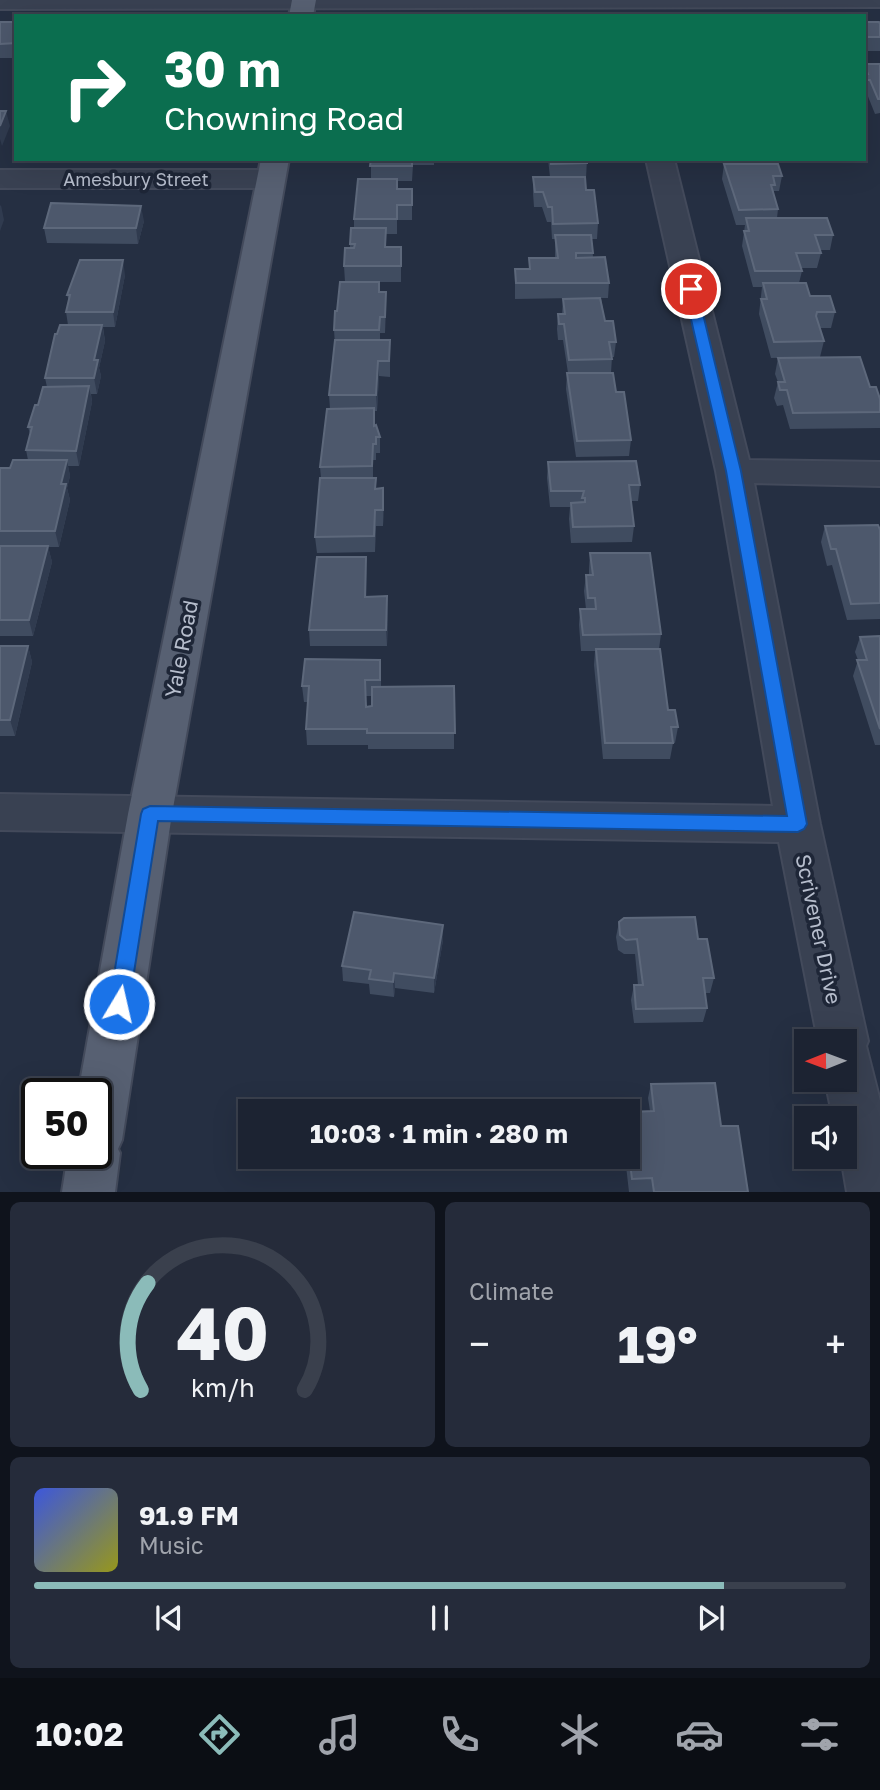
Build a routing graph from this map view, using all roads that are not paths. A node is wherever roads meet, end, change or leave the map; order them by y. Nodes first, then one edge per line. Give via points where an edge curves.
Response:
1 (304, 0) edge
2 (623, 0) edge
3 (880, 0) edge
4 (0, 2) edge
5 (660, 161) edge
6 (273, 169) edge
7 (0, 179) edge
8 (734, 471) junction
9 (880, 474) edge
10 (0, 812) edge
11 (150, 814) junction
12 (798, 824) junction
13 (840, 1029) edge
14 (106, 1078) edge
15 (853, 1092) edge
16 (92, 1169) edge
17 (88, 1192) edge
18 (874, 1192) edge

1 - 2 street
1 - 4 street
2 - 3 street
5 - 8 street, Scrivener Drive
6 - 7 street, Amesbury Street
6 - 11 main road, Yale Road
8 - 9 street
8 - 12 street, Scrivener Drive
10 - 11 street
11 - 12 street
11 - 14 main road, Yale Road
12 - 13 street, Scrivener Drive
15 - 18 street
16 - 17 main road

